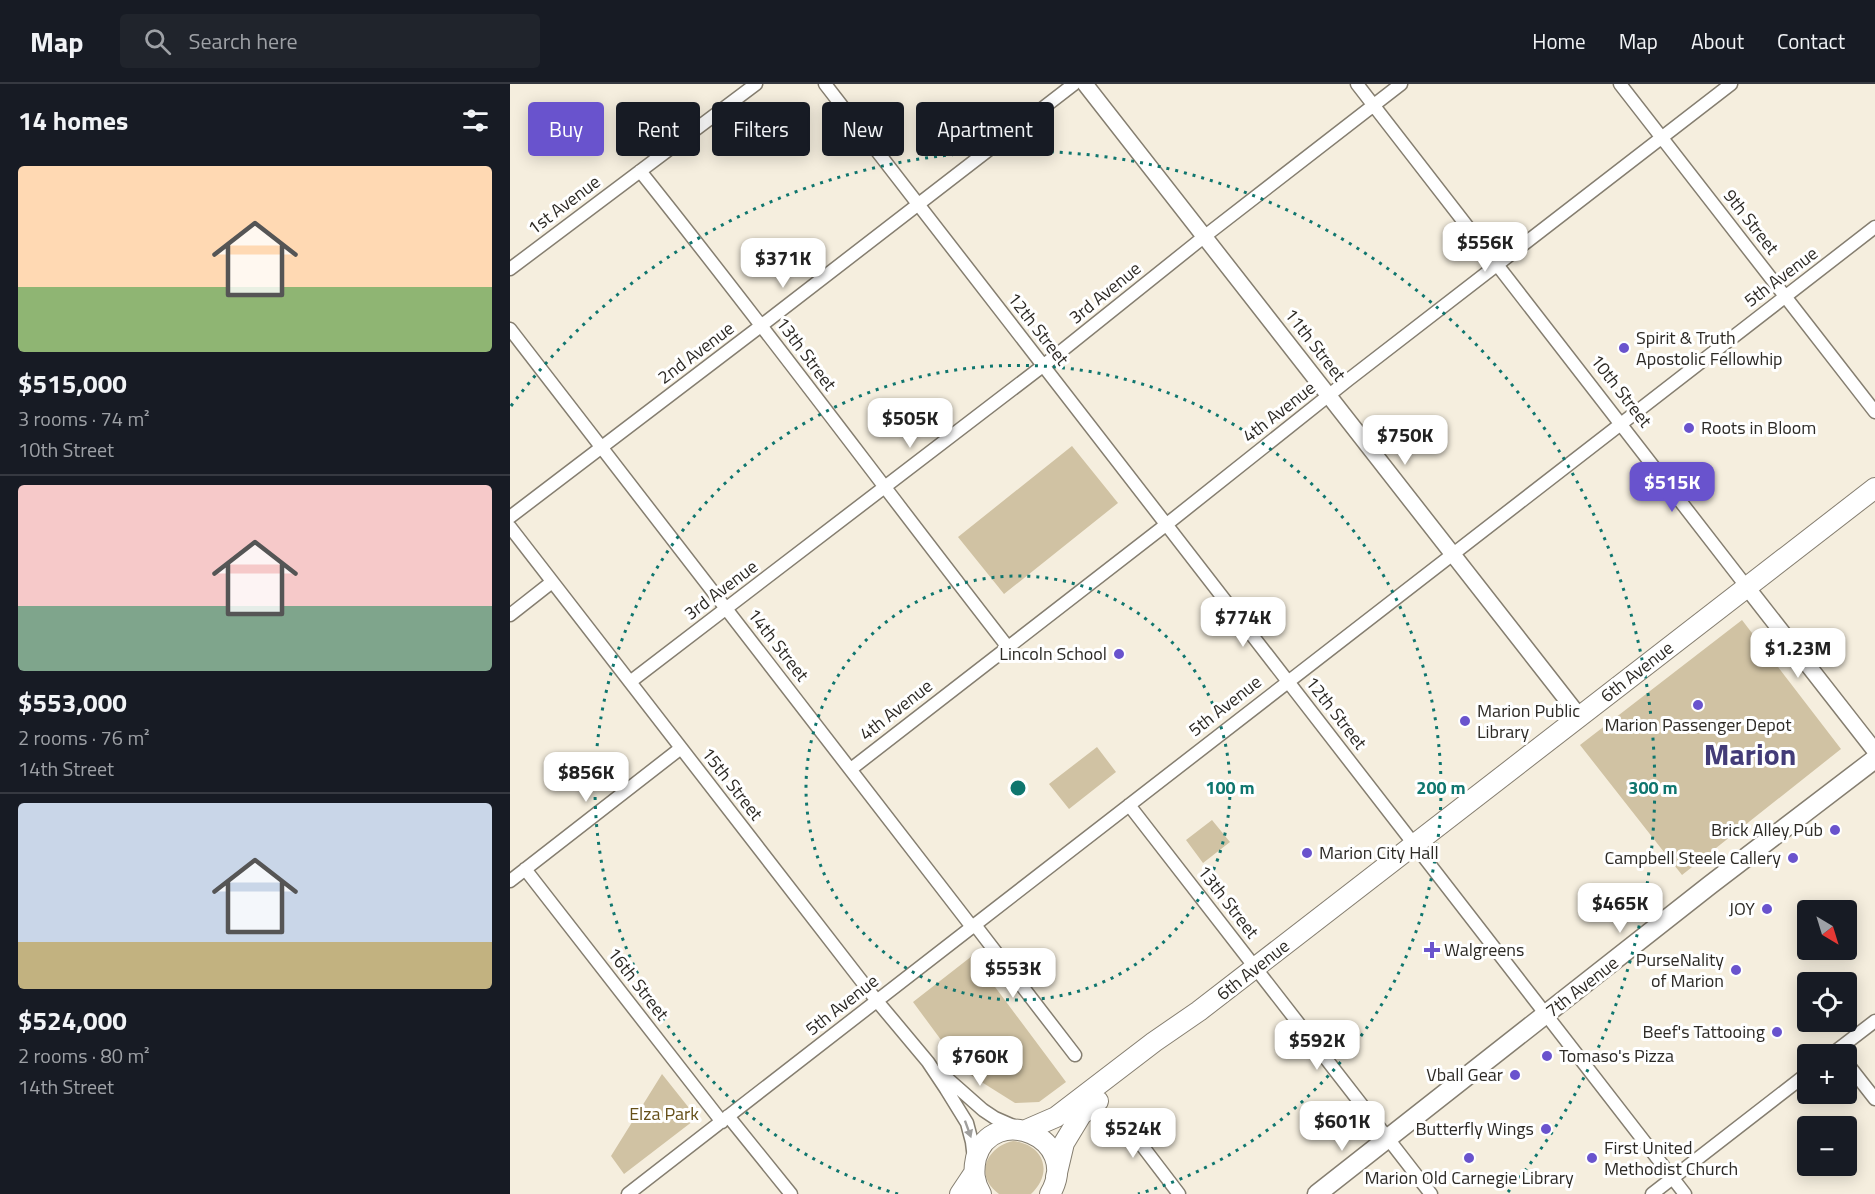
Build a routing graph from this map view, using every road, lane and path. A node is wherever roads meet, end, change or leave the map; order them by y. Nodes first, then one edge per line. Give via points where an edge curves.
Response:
1 (756, 84) edge
2 (825, 84) edge
3 (1074, 84) edge
4 (1085, 84) edge
5 (1357, 84) edge
6 (1401, 84) edge
7 (1620, 84) edge
8 (1731, 84) edge
9 (1374, 105) junction
10 (1662, 138) junction
11 (640, 171) junction
12 (918, 204) junction
13 (1875, 227) edge
14 (1205, 236) junction
15 (1498, 265) junction
16 (510, 269) edge
17 (1785, 296) junction
18 (762, 325) junction
19 (510, 329) edge
20 (1044, 366) junction
21 (1329, 395) junction
22 (1875, 412) edge
23 (1620, 422) junction
24 (602, 447) junction
25 (884, 488) junction
26 (1875, 488) edge
27 (510, 517) edge
28 (1167, 524) junction
29 (510, 527) edge
30 (1453, 555) junction
31 (552, 582) junction
32 (1746, 586) junction
33 (727, 608) junction
34 (510, 615) edge
35 (1007, 646) junction
36 (1288, 681) junction
37 (630, 682) junction
38 (1580, 717) junction
39 (681, 748) junction
40 (1875, 751) edge
41 (1875, 759) edge
42 (851, 769) junction
43 (1129, 805) junction
44 (1415, 845) junction
45 (525, 869) junction
46 (510, 881) edge
47 (974, 926) junction
48 (1257, 968) junction
49 (877, 1001) junction
50 (1199, 1011) junction
51 (1547, 1015) junction
52 (1875, 1021) edge
53 (1847, 1044) edge
54 (1075, 1055) dead end
55 (928, 1062) junction
56 (1857, 1076) edge
57 (1797, 1081) edge
58 (1875, 1099) edge
59 (725, 1119) junction
60 (1124, 1122) dead end
61 (1023, 1130) junction
62 (1388, 1139) junction
63 (974, 1169) junction
64 (1672, 1178) junction
65 (1053, 1188) edge
66 (628, 1194) edge
67 (791, 1194) edge
68 (960, 1194) edge
69 (981, 1194) edge
70 (1179, 1194) edge
71 (1317, 1194) edge
72 (1431, 1194) edge
73 (1652, 1194) edge
74 (1685, 1194) edge

1 - 11 street, 1st Avenue
2 - 12 street, 12th Street
3 - 12 street, 2nd Avenue
4 - 14 street, 11th Street
5 - 9 street, 10th Street
6 - 9 street, 3rd Avenue
7 - 10 street, 9th Street
8 - 10 street, 4th Avenue
9 - 14 street, 3rd Avenue
9 - 15 street, 10th Street
10 - 15 street, 4th Avenue
10 - 17 street, 9th Street
11 - 16 street, 1st Avenue
11 - 18 street, 13th Street
12 - 18 street, 2nd Avenue
12 - 20 street, 12th Street
13 - 17 street, 5th Avenue
14 - 20 street, 3rd Avenue
14 - 21 street, 11th Street
15 - 21 street, 4th Avenue
15 - 23 street, 10th Street
17 - 22 street, 9th Street
17 - 23 street, 5th Avenue
18 - 24 street, 2nd Avenue
18 - 25 street, 13th Street
19 - 24 street, 14th Street
20 - 25 street, 3rd Avenue
20 - 28 street, 12th Street
21 - 28 street, 4th Avenue
21 - 30 street, 11th Street
23 - 30 street, 5th Avenue
23 - 32 street, 10th Street
24 - 27 street, 2nd Avenue
24 - 33 street, 14th Street
25 - 33 street, 3rd Avenue
25 - 35 street, 13th Street
26 - 32 main road, 6th Avenue
28 - 35 street, 4th Avenue
28 - 36 street, 12th Street
29 - 31 street, 15th Street
30 - 36 street, 5th Avenue
30 - 38 street, 11th Street
31 - 34 street
31 - 37 street, 15th Street
32 - 38 main road, 6th Avenue
32 - 40 street, 10th Street
33 - 37 street, 3rd Avenue
33 - 42 street, 14th Street
35 - 42 street, 4th Avenue
36 - 43 street, 5th Avenue
36 - 44 street, 12th Street
37 - 39 street, 15th Street
38 - 44 main road, 6th Avenue
39 - 45 street
39 - 49 street, 15th Street
41 - 51 main road, 7th Avenue
42 - 47 street, 14th Street
43 - 47 street, 5th Avenue
43 - 48 street, 13th Street
44 - 48 main road, 6th Avenue
44 - 51 street, 12th Street
45 - 46 street
45 - 59 street, 16th Street
47 - 49 street, 5th Avenue
47 - 54 street, 14th Street
48 - 50 main road, 6th Avenue
48 - 62 street, 13th Street
49 - 55 street, 15th Street
49 - 59 street, 5th Avenue
50 - 61 main road, 6th Avenue via 1056,1117
50 - 65 main road, 6th Avenue via 1156,1054 1081,1115 1064,1143
51 - 62 main road, 7th Avenue
51 - 64 street, 12th Street
52 - 53 street
55 - 61 street, 15th Street via 983,1110
55 -> 63 street, 15th Street via 967,1123
56 - 58 street
57 - 64 street
59 - 66 street, 5th Avenue
59 - 67 street, 16th Street
60 - 70 street
61 - 63 main road, 6th Avenue via 1012,1129 987,1140 978,1151
61 - 65 main road via 1035,1134 1051,1148 1057,1168
62 - 71 main road, 7th Avenue
62 - 72 street, 13th Street
63 - 68 main road
63 - 69 main road
64 - 73 street
64 - 74 street, 12th Street

